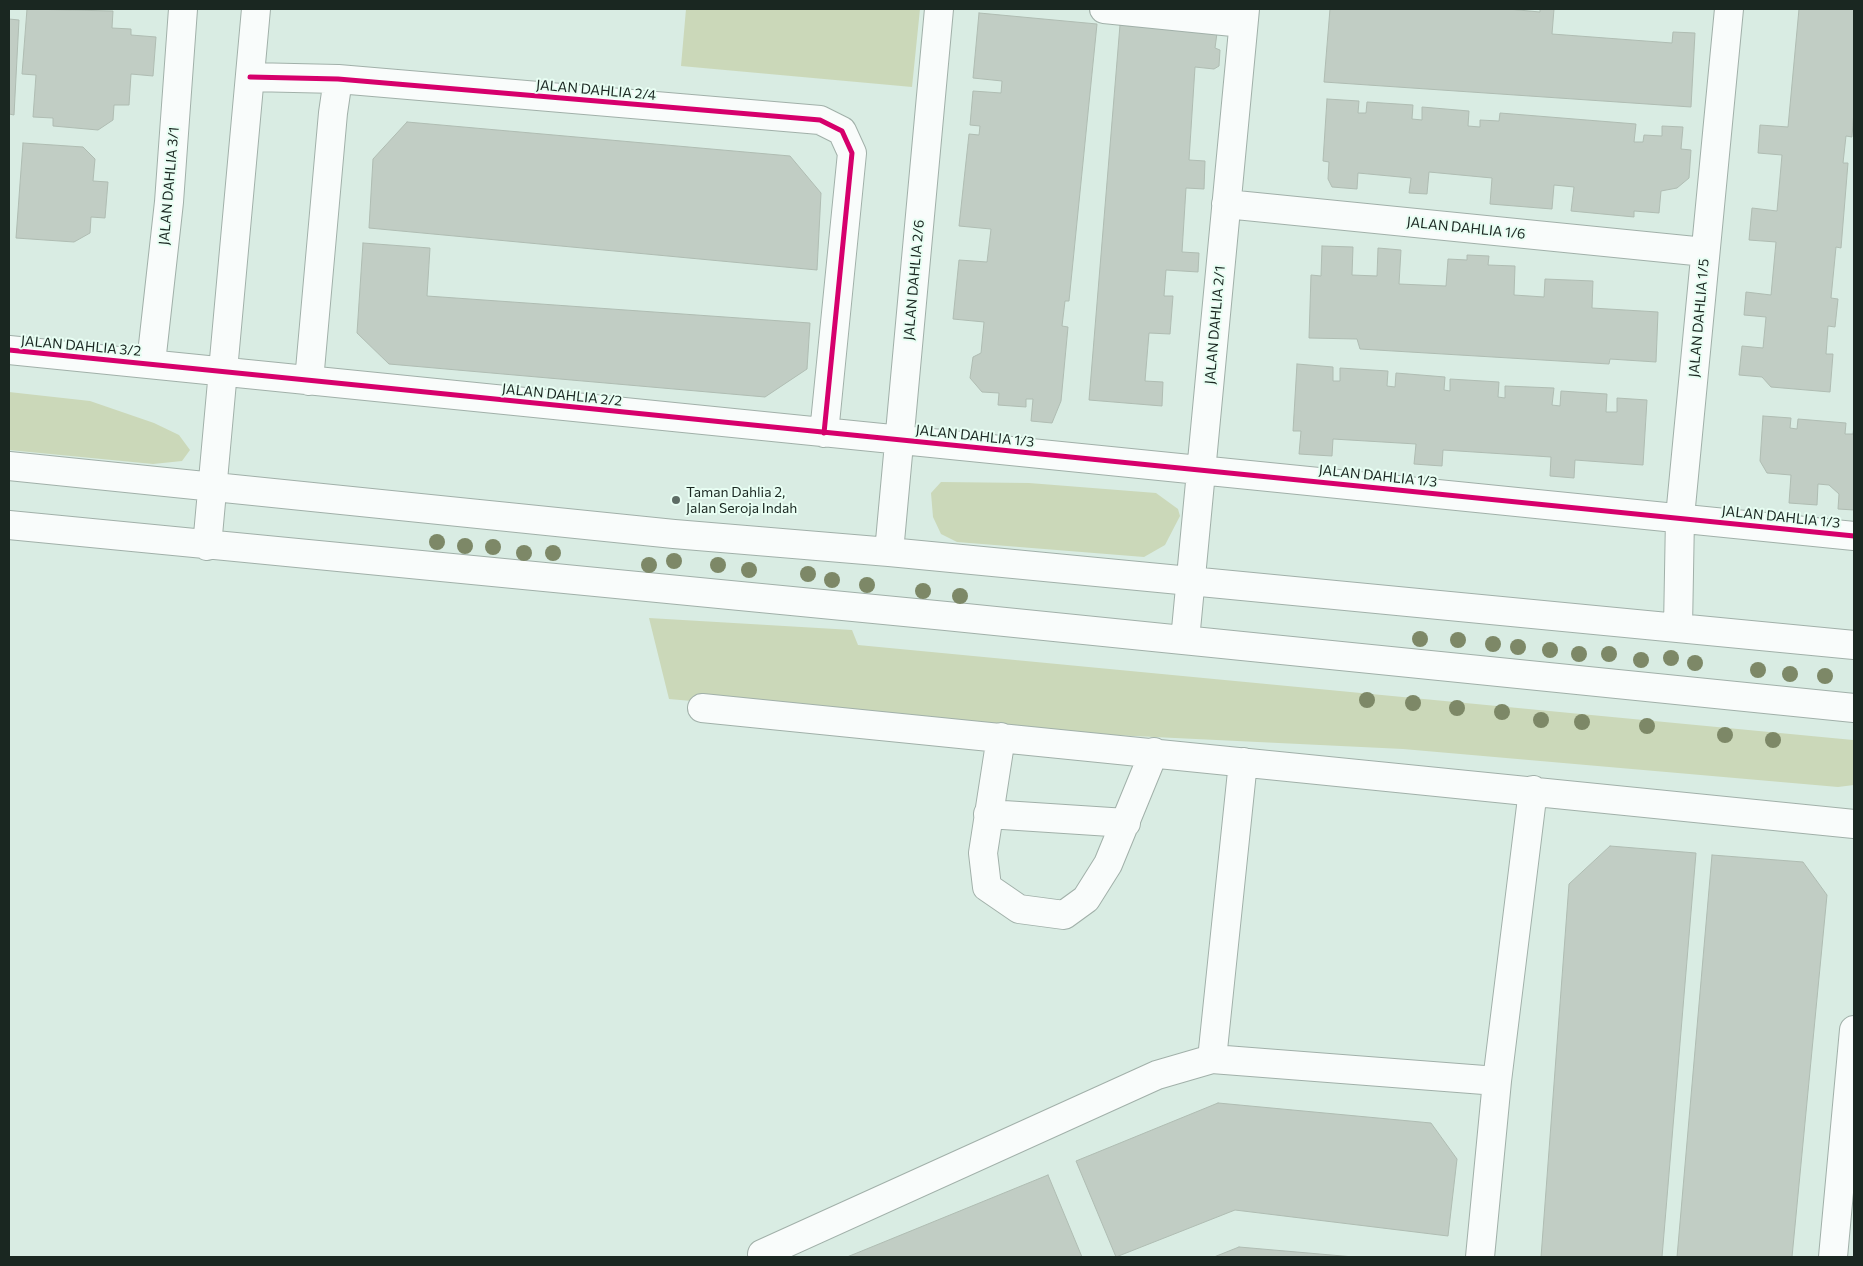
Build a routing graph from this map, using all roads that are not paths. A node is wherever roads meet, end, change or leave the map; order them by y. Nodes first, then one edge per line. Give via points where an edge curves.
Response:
1 (182, 9) edge
2 (256, 9) edge
3 (939, 9) edge
4 (1104, 9) edge
5 (1729, 9) edge
6 (1244, 16) edge
7 (250, 77) junction
8 (338, 80) junction
9 (1226, 204) junction
10 (1706, 252) junction
11 (9, 350) edge
12 (151, 363) junction
13 (222, 372) junction
14 (309, 381) junction
15 (824, 433) junction
16 (899, 440) junction
17 (9, 466) edge
18 (1201, 470) junction
19 (211, 485) junction
20 (1680, 517) junction
21 (9, 525) edge
22 (1854, 536) edge
23 (207, 546) junction
24 (888, 552) junction
25 (1191, 581) junction
26 (1678, 628) junction
27 (1185, 640) junction
28 (1854, 645) edge
29 (702, 708) dead end
30 (1854, 708) edge
31 (1001, 738) junction
32 (1154, 752) junction
33 (1243, 762) junction
34 (1533, 790) junction
35 (988, 814) junction
36 (1126, 823) junction
37 (1854, 824) edge
38 (1854, 1030) edge
39 (1212, 1059) junction
40 (1497, 1081) junction
41 (1849, 1134) edge
42 (763, 1257) edge
43 (1480, 1257) edge
44 (1832, 1257) edge

1 - 12 street, JALAN DAHLIA 3/1 via 169,202
2 - 7 street
3 - 16 street, JALAN DAHLIA 2/6
4 - 6 street
5 - 10 street, JALAN DAHLIA 1/5
6 - 9 street, JALAN DAHLIA 2/1
7 - 8 street, JALAN DAHLIA 2/4
7 - 13 street
8 - 14 street
8 - 15 street, JALAN DAHLIA 2/4 via 820,120 842,131 852,152
9 - 10 street, JALAN DAHLIA 1/6
9 - 18 street, JALAN DAHLIA 2/1
10 - 20 street, JALAN DAHLIA 1/5
11 - 12 street, JALAN DAHLIA 3/2
12 - 13 street, JALAN DAHLIA 3/2
13 - 14 street, JALAN DAHLIA 2/2
13 - 19 street
14 - 15 street, JALAN DAHLIA 2/2
15 - 16 street, JALAN DAHLIA 2/2
16 - 18 street, JALAN DAHLIA 1/3
16 - 24 street, JALAN DAHLIA 2/6
17 - 19 street
18 - 20 street, JALAN DAHLIA 1/3
18 - 25 street, JALAN DAHLIA 2/1
19 - 23 street
19 - 24 street via 674,534
20 - 22 street, JALAN DAHLIA 1/3
20 - 26 street, JALAN DAHLIA 1/5
21 - 23 street
23 - 27 street
24 - 25 street
25 - 26 street
25 - 27 street, JALAN DAHLIA 2/1
26 - 28 street
27 - 30 street
29 - 31 street
31 - 32 street
31 - 35 street
32 - 33 street
32 - 36 street
33 - 34 street
33 - 39 street
34 - 37 street
34 - 40 street
35 - 36 street
35 - 36 street via 983,854 987,887 1019,909 1064,915 1086,899 1108,864
38 - 41 street
39 - 40 street
39 - 42 street via 1157,1075 762,1254
40 - 43 street
41 - 44 street

